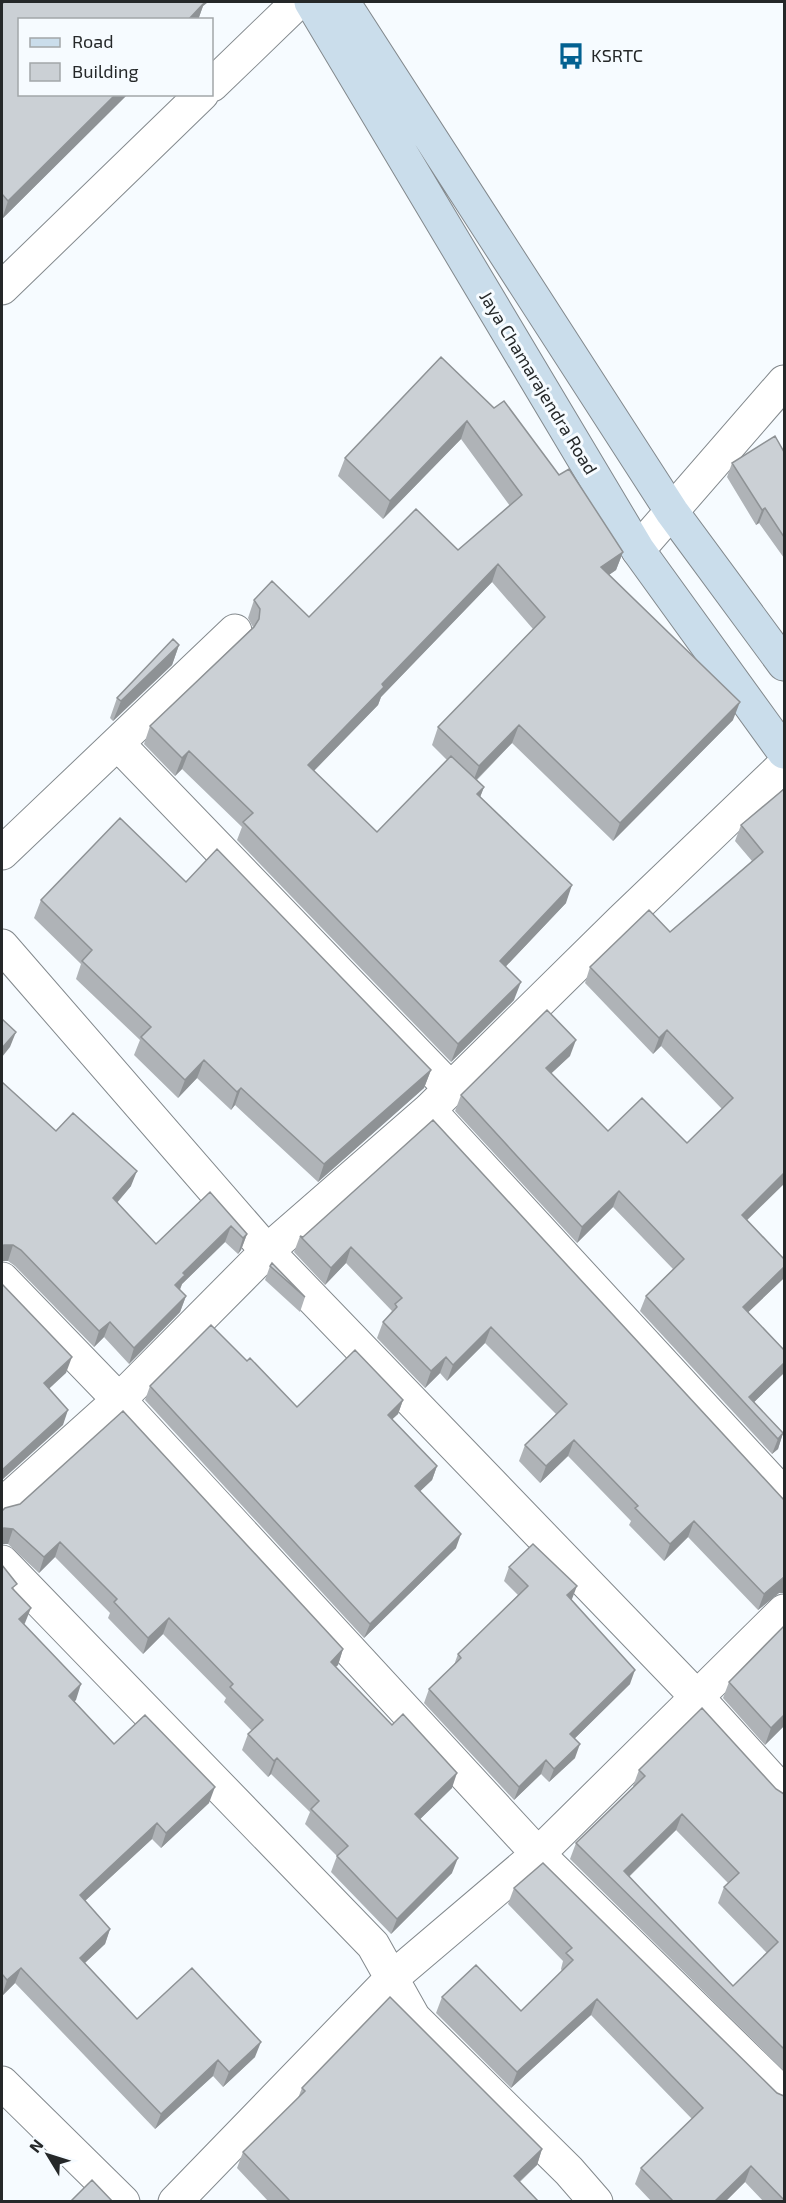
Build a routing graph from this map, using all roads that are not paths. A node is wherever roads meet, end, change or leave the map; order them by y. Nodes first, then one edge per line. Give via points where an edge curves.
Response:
1 (298, 2) edge
2 (311, 2) edge
3 (343, 2) edge
4 (213, 84) edge
5 (200, 96) edge
6 (2, 288) edge
7 (784, 382) edge
8 (672, 512) junction
9 (638, 550) junction
10 (236, 631) dead end
11 (784, 664) edge
12 (118, 744) junction
13 (784, 752) edge
14 (784, 765) edge
15 (2, 853) edge
16 (2, 946) edge
17 (440, 1099) junction
18 (267, 1251) junction
19 (2, 1279) edge
20 (119, 1400) junction
21 (784, 1495) edge
22 (2, 1505) edge
23 (2, 1562) edge
24 (784, 1611) edge
25 (696, 1696) junction
26 (784, 1793) edge
27 (538, 1854) junction
28 (392, 1978) junction
29 (2, 2083) edge
30 (784, 2095) edge
31 (123, 2202) edge
32 (175, 2202) edge
33 (596, 2202) edge

1 - 4 street
2 - 9 main road, Jaya Chamarajendra Road
3 - 8 main road
5 - 6 street
7 - 8 street
8 - 9 street
8 - 11 main road
9 - 13 main road, Jaya Chamarajendra Road
10 - 12 street
12 - 15 street
12 - 17 street
14 - 17 street
16 - 18 street
17 - 18 street
17 - 21 street
18 - 20 street
18 - 25 street
19 - 20 street
20 - 22 street
20 - 27 street
23 - 28 street via 373,1945
24 - 25 street
25 - 26 street
25 - 27 street
27 - 28 street
27 - 30 street
28 - 32 street
28 - 33 street via 414,2018
29 - 31 street

